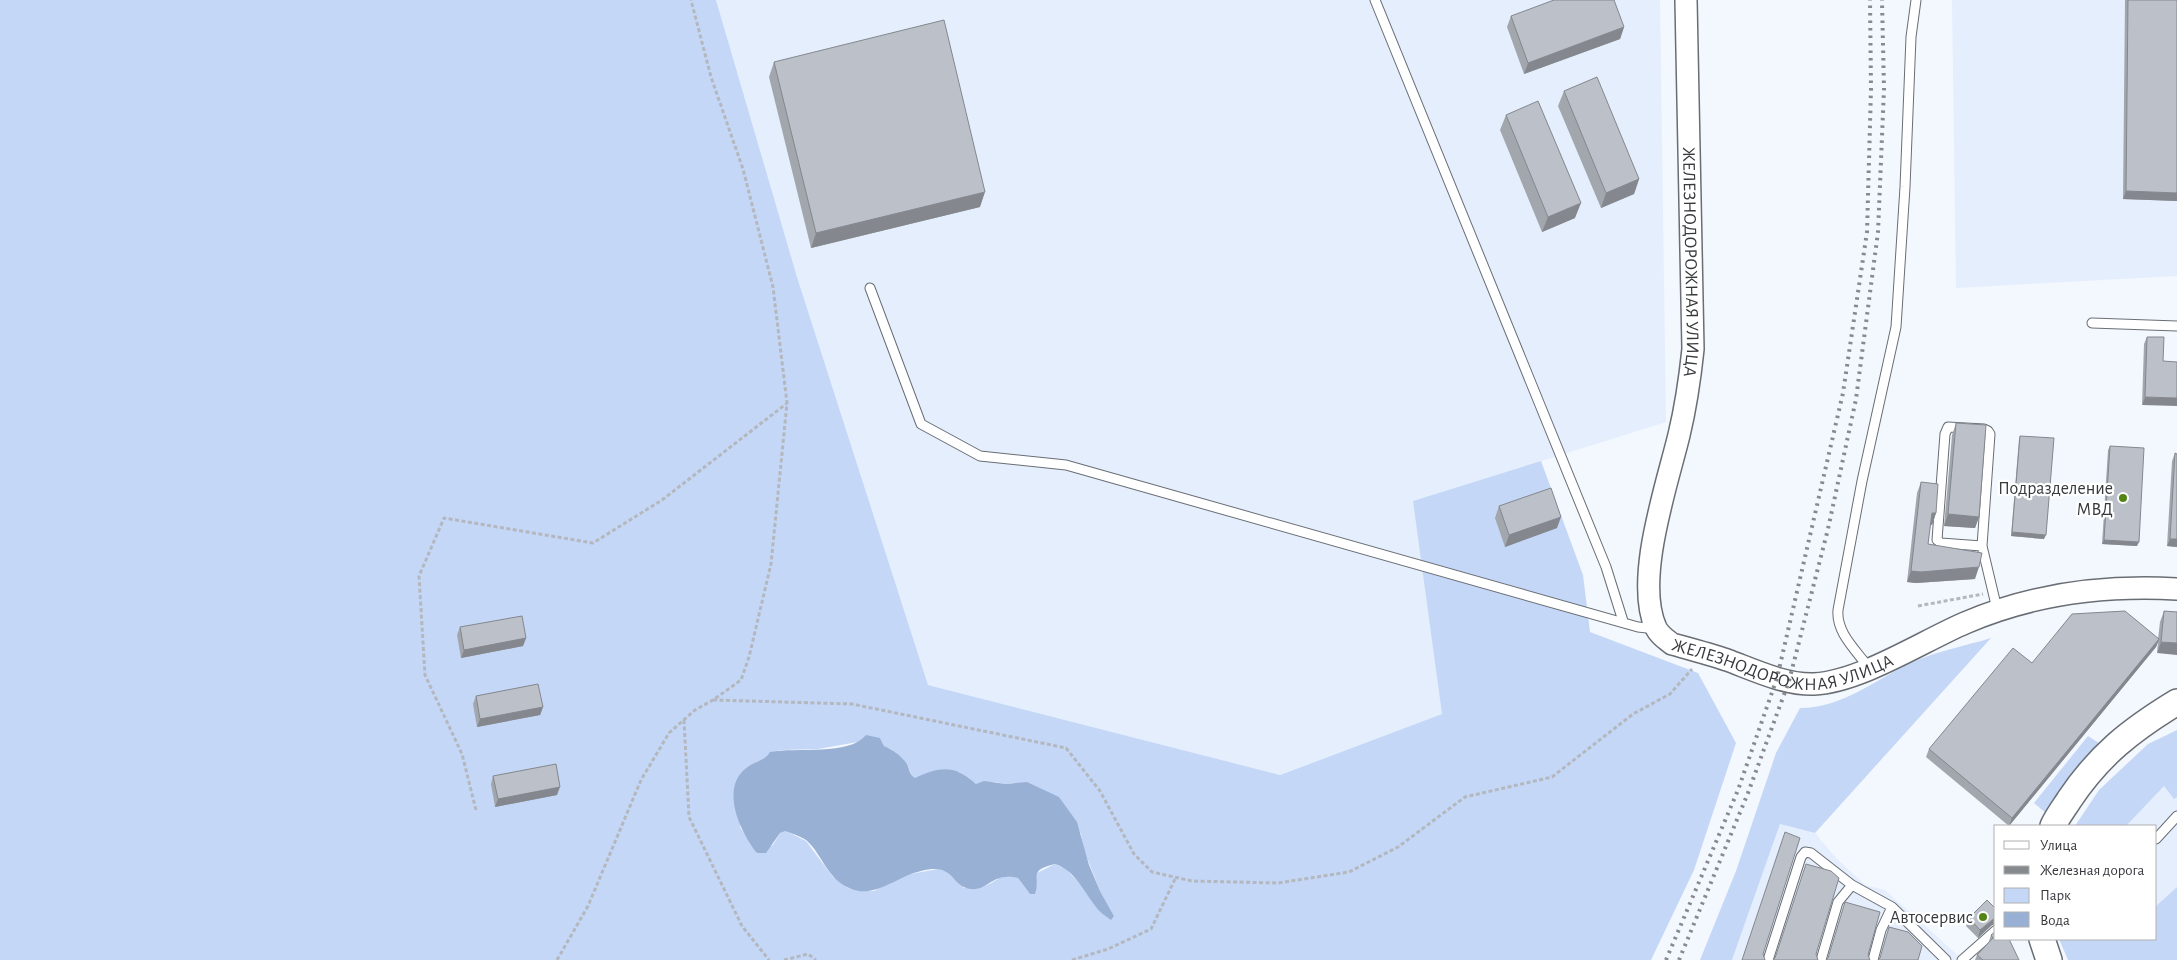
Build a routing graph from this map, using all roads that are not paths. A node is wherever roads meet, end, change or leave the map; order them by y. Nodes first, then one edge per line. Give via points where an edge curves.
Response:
1 (1375, 0) edge
2 (1686, 0) edge
3 (1916, 0) edge
4 (870, 288) dead end
5 (2092, 323) dead end
6 (2177, 326) edge
7 (1982, 546) junction
8 (2177, 589) edge
9 (1997, 609) junction
10 (1623, 622) junction
11 (1657, 629) junction
12 (1869, 669) junction
13 (2177, 702) edge
14 (2177, 816) edge
15 (2054, 825) edge
16 (2157, 838) edge
17 (1852, 885) junction
18 (1892, 907) junction
19 (1994, 932) edge
20 (2034, 940) edge
21 (2042, 940) edge
22 (1768, 960) edge
23 (1821, 960) edge
24 (1873, 960) edge
25 (1946, 960) edge
26 (1962, 960) edge
27 (2035, 960) edge
28 (2049, 960) edge

1 - 10 lane via 1606,567
2 - 11 street, ЖЕЛЕЗНОДОРОЖНАЯ УЛИЦА via 1693,349 1687,399 1654,536 1649,591 1652,618
3 - 12 lane via 1911,36 1906,187 1896,327 1862,481 1838,616 1843,634
4 - 10 lane via 921,424 980,456 1066,465
5 - 6 lane
7 - 7 lane via 1990,433 1948,427 1944,434 1937,540
7 - 9 lane
8 - 9 street, ЖЕЛЕЗНОДОРОЖНАЯ УЛИЦА via 2082,591
9 - 12 street, ЖЕЛЕЗНОДОРОЖНАЯ УЛИЦА
10 - 11 lane via 1638,628
11 - 12 street, ЖЕЛЕЗНОДОРОЖНАЯ УЛИЦА via 1672,644 1800,683 1826,682
13 - 15 main road via 2140,724 2108,752 2080,784
14 - 16 lane
17 - 18 lane
17 - 22 lane via 1811,853 1802,854
17 - 23 lane via 1838,902
18 - 24 lane via 1881,930
18 - 25 lane
19 - 26 lane
20 - 27 main road
21 - 28 main road

